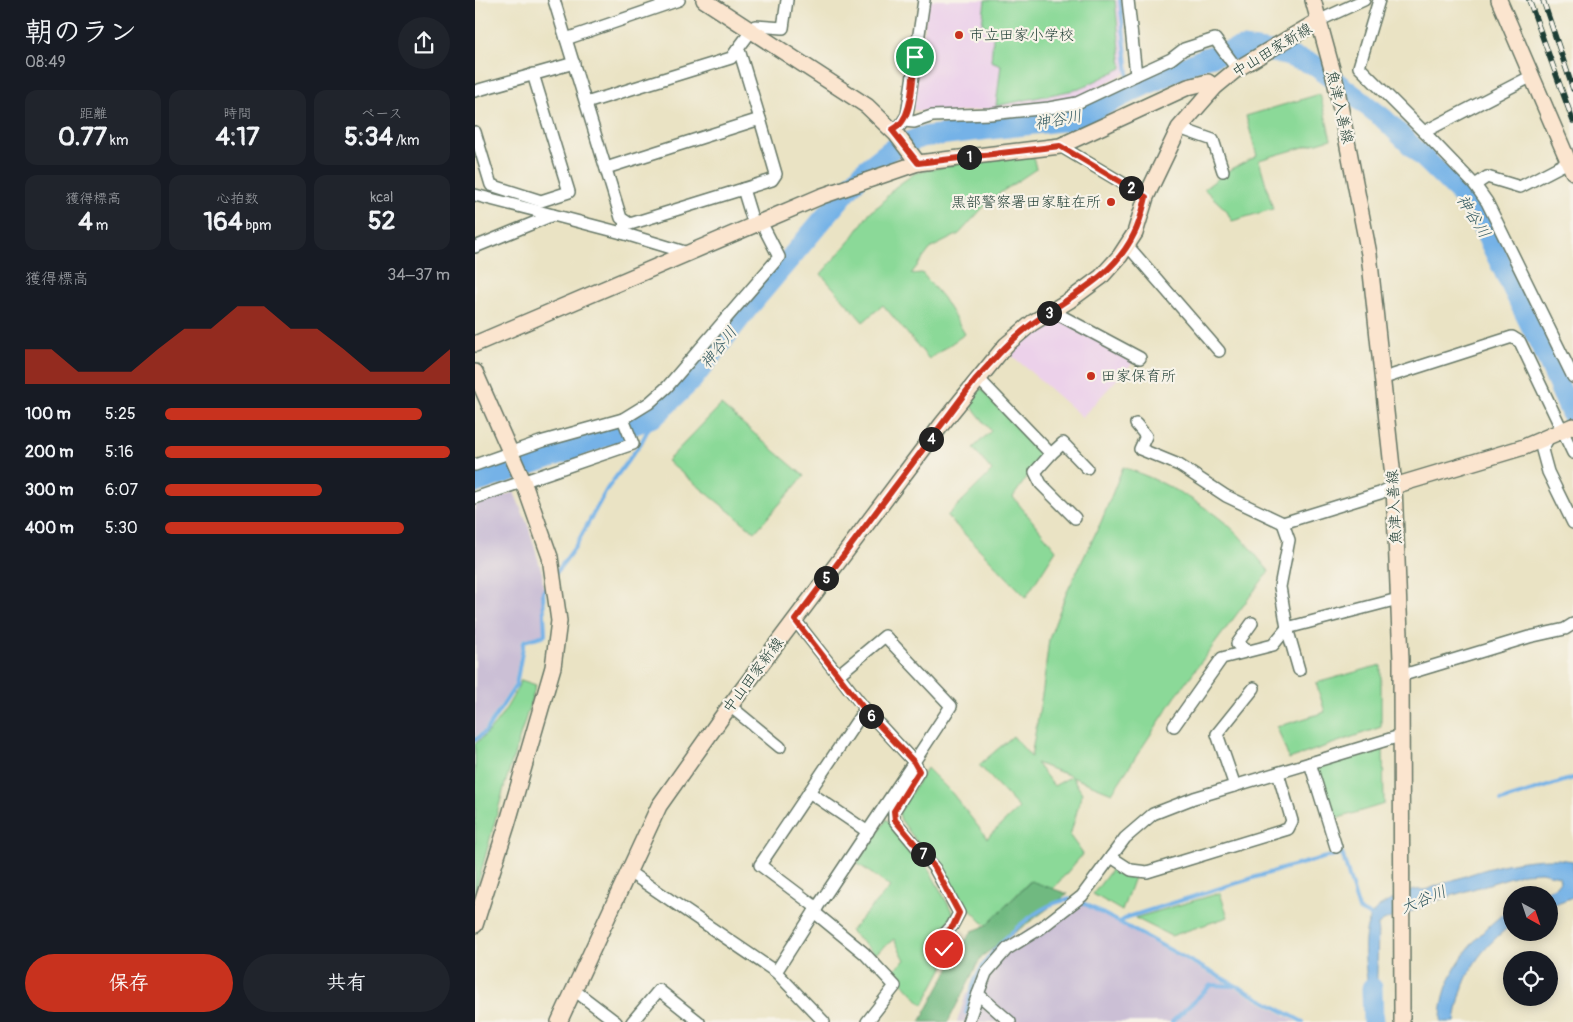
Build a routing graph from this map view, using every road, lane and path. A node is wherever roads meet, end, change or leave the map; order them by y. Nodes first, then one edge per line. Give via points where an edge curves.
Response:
1 (554, 0) edge
2 (679, 0) edge
3 (704, 0) edge
4 (787, 0) edge
5 (924, 0) edge
6 (1128, 0) edge
7 (1313, 0) edge
8 (1364, 0) edge
9 (1379, 0) edge
10 (1499, 0) edge
11 (719, 4) edge
12 (1318, 22) junction
13 (751, 30) junction
14 (566, 38) junction
15 (737, 50) junction
16 (573, 63) junction
17 (1237, 69) junction
18 (533, 74) junction
19 (1136, 75) junction
20 (1532, 76) junction
21 (1215, 87) junction
22 (475, 91) edge
23 (586, 103) junction
24 (760, 119) junction
25 (898, 128) junction
26 (1179, 128) junction
27 (475, 132) edge
28 (1424, 132) junction
29 (1060, 146) junction
30 (915, 159) junction
31 (1571, 167) edge
32 (607, 168) junction
33 (1223, 171) dead end
34 (1475, 185) junction
35 (743, 189) junction
36 (475, 195) edge
37 (1146, 197) junction
38 (553, 215) junction
39 (626, 221) junction
40 (757, 223) junction
41 (622, 233) junction
42 (1127, 245) junction
43 (475, 247) edge
44 (688, 253) junction
45 (1052, 311) junction
46 (475, 344) edge
47 (1219, 351) dead end
48 (1140, 358) dead end
49 (475, 372) edge
50 (1573, 377) edge
51 (977, 378) junction
52 (1384, 378) junction
53 (623, 419) junction
54 (1136, 424) dead end
55 (1562, 431) edge
56 (510, 453) junction
57 (1051, 454) junction
58 (1573, 454) edge
59 (475, 465) edge
60 (1087, 468) dead end
61 (523, 481) junction
62 (1394, 486) junction
63 (475, 498) edge
64 (1075, 518) dead end
65 (1283, 523) junction
66 (1573, 523) edge
67 (1398, 599) junction
68 (795, 620) junction
69 (1252, 623) dead end
70 (1573, 624) edge
71 (1287, 628) junction
72 (1248, 651) junction
73 (1299, 670) dead end
74 (838, 675) junction
75 (1401, 676) junction
76 (1254, 688) dead end
77 (730, 706) junction
78 (865, 710) junction
79 (1174, 726) dead end
80 (1400, 736) junction
81 (780, 746) dead end
82 (914, 762) junction
83 (1310, 763) junction
84 (1278, 773) junction
85 (1235, 786) junction
86 (809, 792) junction
87 (868, 832) junction
88 (1336, 847) dead end
89 (1111, 857) junction
90 (629, 872) junction
91 (816, 910) junction
92 (475, 926) edge
93 (949, 954) dead end
94 (776, 972) junction
95 (574, 990) junction
96 (978, 994) junction
97 (559, 1022) edge
98 (616, 1022) edge
99 (632, 1022) edge
100 (699, 1022) edge
101 (824, 1022) edge
102 (867, 1022) edge
103 (968, 1022) edge
104 (1010, 1022) edge
105 (1403, 1022) edge

1 - 14 street
2 - 14 street
3 - 11 main road
4 - 13 street via 783,28 755,26
5 - 25 street via 907,115
6 - 19 street
7 - 12 main road, 魚津入善線
8 - 12 street
9 - 28 street via 1359,67
10 - 20 main road
11 - 13 main road
12 - 17 main road, 中山田家新線
12 - 52 main road, 魚津入善線 via 1335,80 1367,245
13 - 15 street
13 - 25 main road
14 - 16 street
15 - 23 street via 731,58
15 - 24 street
16 - 18 street
16 - 23 street
17 - 19 street via 1215,39 1184,49 1171,59
17 - 21 main road, 中山田家新線
18 - 22 street
18 - 27 street via 569,192 541,201 491,186
19 - 25 street via 1077,103 990,114 932,116
20 - 28 street
20 - 31 main road
21 - 26 main road, 中山田家新線
21 - 29 main road via 1209,82 1187,87
23 - 32 street
24 - 32 street
24 - 35 street via 776,174 772,180
25 - 30 main road
26 - 33 street via 1213,140
26 - 37 main road, 中山田家新線
28 - 34 street
29 - 30 main road
29 - 37 street
30 - 40 main road via 899,170 822,196
31 - 34 street via 1520,187 1487,177
32 - 39 street via 621,218
34 - 50 street via 1487,202
35 - 39 street via 630,224
35 - 40 street
36 - 38 street
37 - 42 main road, 中山田家新線 via 1135,233
38 - 41 street
38 - 43 street
39 - 41 street
40 - 44 main road
40 - 53 street via 779,257 667,387
41 - 44 street
42 - 45 main road, 中山田家新線 via 1101,277
42 - 47 street
44 - 46 main road
45 - 48 street
45 - 51 main road, 中山田家新線 via 1006,345
49 - 56 main road
51 - 57 street
51 - 68 main road, 中山田家新線
52 - 55 street via 1512,337 1520,342
52 - 62 main road, 魚津入善線
53 - 56 street
53 - 61 street via 633,444
54 - 65 street via 1146,436 1140,449 1179,465 1226,496
55 - 58 street
55 - 62 main road via 1524,447
55 - 66 street via 1542,450 1548,472
56 - 59 street
56 - 61 main road
57 - 60 street via 1063,443
57 - 64 street via 1035,472 1041,484
61 - 63 street
61 - 92 main road via 550,557 559,621 553,667
62 - 65 street
62 - 67 main road, 魚津入善線
65 - 71 street via 1289,540 1280,587
67 - 71 street
67 - 75 main road, 魚津入善線
68 - 74 street
68 - 77 main road, 中山田家新線
69 - 72 street via 1237,644
70 - 75 street
71 - 72 street via 1273,645
71 - 73 street
72 - 79 street via 1222,658
74 - 78 street
74 - 82 street via 885,636 951,706
75 - 80 main road, 魚津入善線
76 - 85 street via 1217,734
77 - 81 street
77 - 90 main road, 中山田家新線 via 659,806
78 - 82 street
78 - 86 street
80 - 83 street
80 - 105 main road, 魚津入善線
82 - 87 street
82 - 93 street via 919,771 894,811 895,820 935,868 959,913 953,926 939,940
83 - 84 street
83 - 88 street
84 - 85 street
84 - 89 street via 1292,821 1288,829 1147,872 1131,870
85 - 89 street via 1153,814 1125,838
86 - 87 street
86 - 91 street via 760,865
87 - 91 street
89 - 96 street via 1082,896 1007,949 986,973
90 - 94 street
90 - 95 main road, 中山田家新線
91 - 94 street
91 - 102 street via 895,986
94 - 101 street
95 - 97 main road, 中山田家新線
95 - 98 street
96 - 103 street
96 - 104 street
99 - 100 street via 659,990

